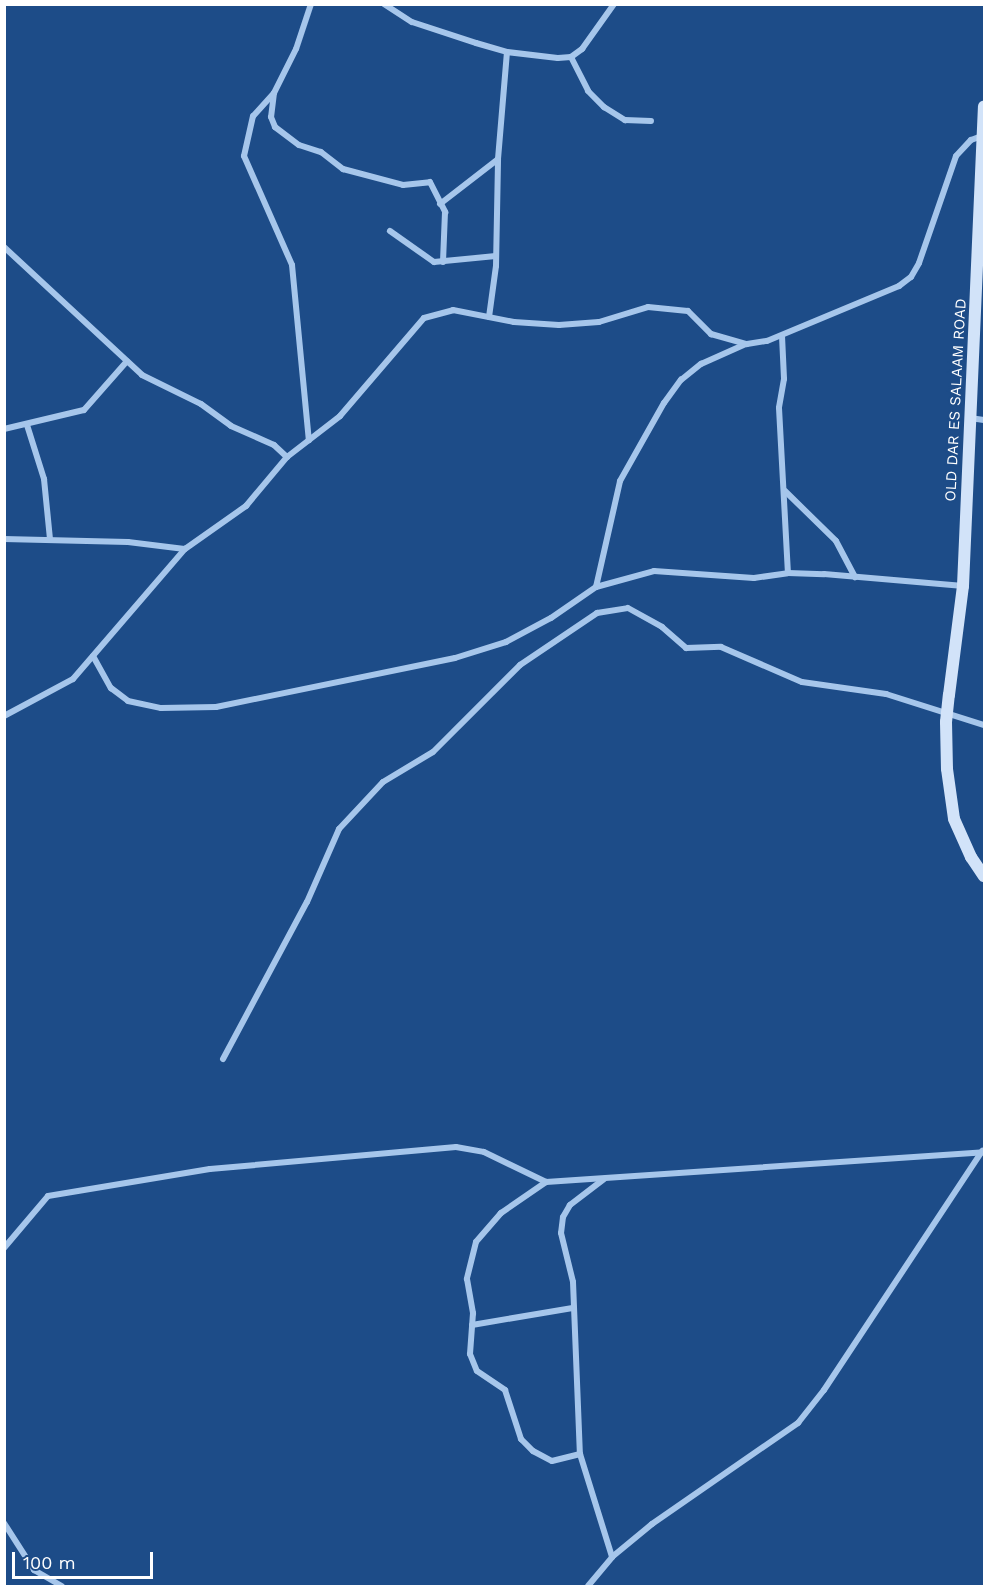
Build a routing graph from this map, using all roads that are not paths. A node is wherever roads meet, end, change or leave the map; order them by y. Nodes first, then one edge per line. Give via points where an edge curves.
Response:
1 (311, 4) edge
2 (384, 4) edge
3 (614, 4) edge
4 (507, 52) junction
5 (571, 57) junction
6 (274, 93) junction
7 (984, 106) edge
8 (651, 121) dead end
9 (983, 136) edge
10 (498, 159) junction
11 (440, 204) junction
12 (390, 231) dead end
13 (4, 247) edge
14 (496, 256) junction
15 (443, 262) junction
16 (981, 289) edge
17 (489, 317) junction
18 (782, 336) junction
19 (747, 344) junction
20 (127, 361) junction
21 (969, 418) junction
22 (984, 420) edge
23 (27, 424) junction
24 (4, 429) edge
25 (309, 440) junction
26 (287, 457) junction
27 (785, 491) junction
28 (4, 538) edge
29 (50, 539) junction
30 (185, 549) junction
31 (789, 573) junction
32 (855, 577) junction
33 (963, 586) junction
34 (596, 587) junction
35 (93, 656) junction
36 (4, 716) edge
37 (984, 725) edge
38 (984, 876) edge
39 (223, 1059) dead end
40 (983, 1150) edge
41 (606, 1177) junction
42 (546, 1182) junction
43 (4, 1248) edge
44 (573, 1308) junction
45 (472, 1325) junction
46 (580, 1454) junction
47 (4, 1523) edge
48 (612, 1557) junction
49 (62, 1587) edge
50 (588, 1587) edge

1 - 6 street via 296,49
2 - 4 street via 412,22
3 - 5 street via 582,49
4 - 5 street
4 - 10 street
5 - 8 street via 588,91 604,108 625,120
6 - 11 street via 272,121 284,135 321,152 343,169 403,184 430,182 439,194
6 - 25 street via 253,116 244,156 292,265
7 - 9 street, OLD DAR ES SALAAM ROAD
9 - 16 street, OLD DAR ES SALAAM ROAD
9 - 18 street via 971,140 956,156 911,277
10 - 11 street
10 - 14 street
11 - 15 street via 445,212
12 - 15 street via 423,256
13 - 20 street
14 - 15 street
14 - 17 street
16 - 21 street, OLD DAR ES SALAAM ROAD
17 - 19 street via 559,325 599,322 648,307 688,311 711,334
17 - 25 street via 453,310 424,318 364,391
18 - 19 street
18 - 27 street via 784,378 779,408
19 - 34 street via 701,364 681,380 664,403 620,481
20 - 23 street via 88,408
20 - 26 street via 142,375 201,405 231,426 274,445
21 - 22 street
21 - 33 street, OLD DAR ES SALAAM ROAD
23 - 24 street
23 - 29 street via 44,479
25 - 26 street
26 - 30 street via 246,506
27 - 31 street
27 - 32 street via 836,541
28 - 29 street
29 - 30 street
30 - 35 street
31 - 32 street
31 - 34 street via 754,578 654,571
32 - 33 street
33 - 38 street, OLD DAR ES SALAAM ROAD, bridge via 946,722 947,769 954,819
34 - 35 street via 506,642 410,669 226,706 178,710 128,701 111,688
35 - 36 street via 61,688
37 - 39 street via 886,694 802,682 720,647 686,648 662,627 628,608 597,613 520,665 433,752 383,782 339,829 307,902
40 - 41 street
40 - 48 street via 824,1390 798,1423 652,1524
41 - 42 street
41 - 44 street via 570,1205 563,1217 561,1233 571,1263
42 - 43 street via 484,1152 456,1147 210,1169 48,1196
42 - 45 street via 501,1213 476,1242 467,1279
44 - 45 street
44 - 46 street
45 - 46 street via 472,1364 505,1390 521,1439 552,1461
46 - 48 street
47 - 49 street via 34,1570
48 - 50 street

